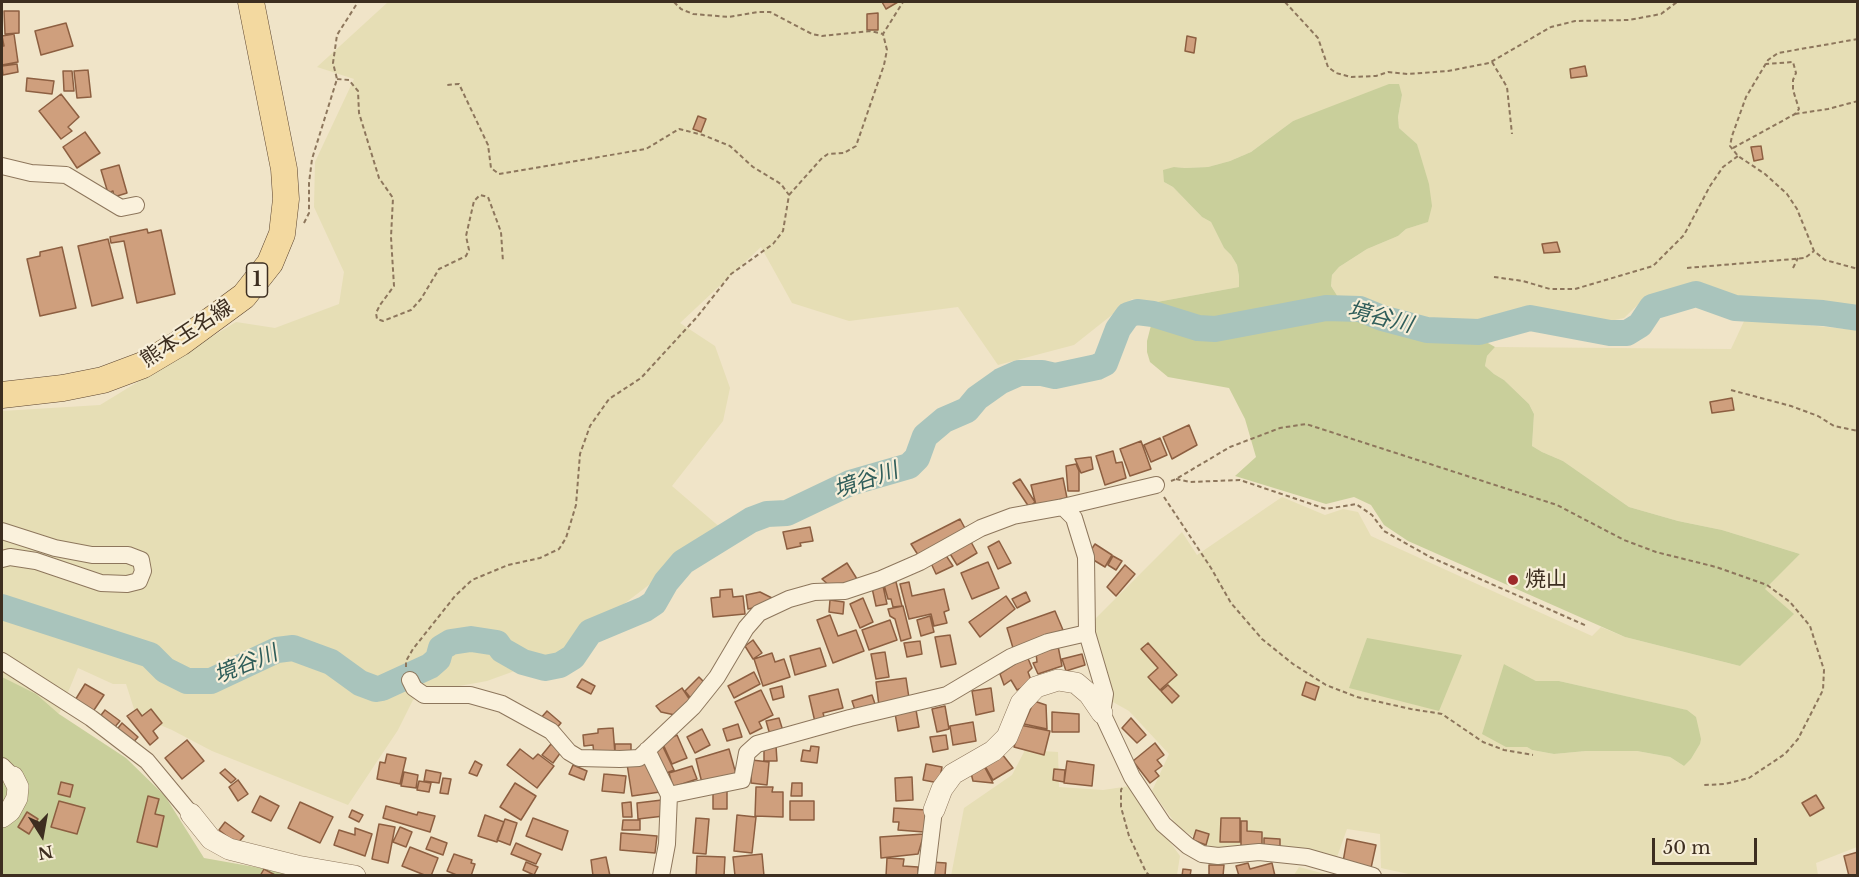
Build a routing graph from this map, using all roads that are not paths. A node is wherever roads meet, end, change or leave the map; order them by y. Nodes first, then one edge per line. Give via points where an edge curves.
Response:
1 (251, 2) edge
2 (2, 166) edge
3 (136, 205) dead end
4 (2, 395) edge
5 (1156, 485) road end
6 (1063, 507) junction
7 (2, 531) edge
8 (2, 559) edge
9 (1088, 633) junction
10 (2, 661) edge
11 (408, 677) road end
12 (1102, 713) junction
13 (647, 750) junction
14 (8, 772) edge
15 (669, 795) junction
16 (934, 810) joint
17 (191, 814) joint
18 (2, 817) edge
19 (355, 876) edge
20 (660, 876) edge
21 (926, 876) edge
22 (1373, 876) edge

1 - 4 main road, 熊本玉名線 / 1 via 284,169 282,234 270,263 244,296 143,365 93,382
2 - 3 street via 66,175 121,208
5 - 6 street
6 - 9 street via 1074,518 1086,557
6 - 13 street via 1013,516 981,528 881,579 845,591 814,592 759,613 693,707
7 - 8 street via 55,548 92,555 128,555 141,560 143,571 139,581 101,583 36,561
9 - 12 street via 1105,694
9 - 15 street via 1048,642 1011,657 947,695 757,744 747,753 742,780
10 - 17 street via 91,718 147,761
11 - 13 street via 423,695 470,695 502,704 552,731 579,758 639,758
12 - 16 street via 1076,683 1058,680 1036,687 1021,703 1008,737 993,751 953,774
12 - 22 street via 1132,777 1163,824 1202,855 1259,852 1307,857
13 - 15 street
14 - 18 street via 18,787 17,798
15 - 20 street via 667,844
16 - 21 street
17 - 19 street via 211,840 229,849

